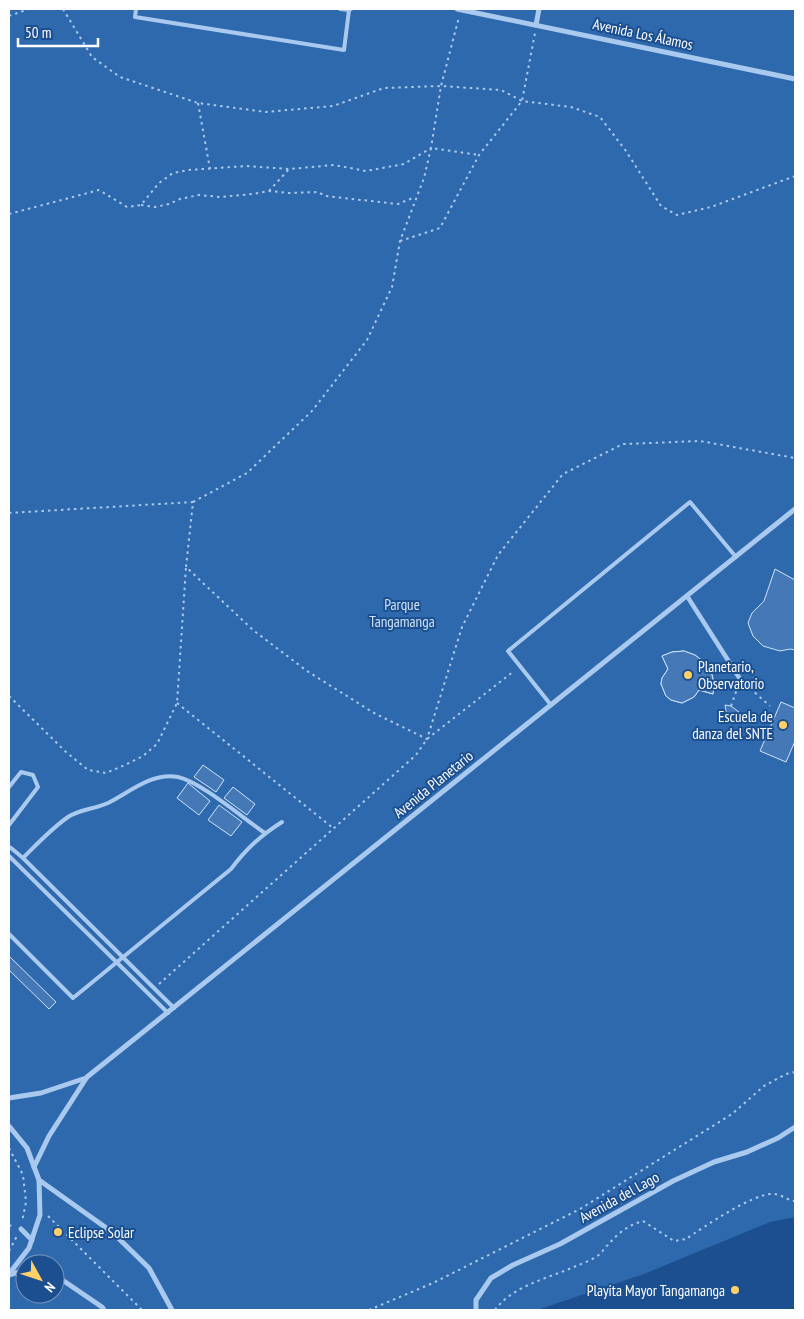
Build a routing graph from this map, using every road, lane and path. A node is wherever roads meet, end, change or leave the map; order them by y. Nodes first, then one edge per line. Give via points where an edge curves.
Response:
1 (29, 9) edge
2 (62, 9) edge
3 (136, 9) edge
4 (340, 9) edge
5 (459, 9) edge
6 (539, 9) edge
7 (350, 10) edge
8 (9, 16) edge
9 (536, 25) junction
10 (795, 79) edge
11 (441, 86) junction
12 (522, 101) junction
13 (198, 103) junction
14 (431, 148) junction
15 (479, 155) junction
16 (210, 169) junction
17 (289, 170) junction
18 (795, 176) edge
19 (269, 191) junction
20 (416, 197) junction
21 (141, 206) junction
22 (9, 214) edge
23 (400, 240) junction
24 (795, 458) edge
25 (193, 502) junction
26 (795, 510) edge
27 (9, 513) edge
28 (736, 557) junction
29 (186, 567) junction
30 (688, 596) junction
31 (520, 666) junction
32 (740, 679) junction
33 (9, 696) edge
34 (177, 703) junction
35 (551, 705) junction
36 (731, 706) dead end
37 (770, 706) dead end
38 (427, 739) junction
39 (9, 787) edge
40 (282, 822) dead end
41 (9, 825) edge
42 (333, 829) junction
43 (264, 834) junction
44 (9, 847) edge
45 (9, 856) edge
46 (23, 858) junction
47 (9, 934) edge
48 (123, 957) junction
49 (117, 962) junction
50 (154, 988) junction
51 (174, 1008) junction
52 (168, 1012) junction
53 (795, 1072) edge
54 (87, 1078) junction
55 (9, 1098) edge
56 (9, 1126) edge
57 (795, 1127) edge
58 (9, 1148) edge
59 (34, 1167) junction
60 (39, 1180) junction
61 (795, 1201) edge
62 (40, 1208) junction
63 (21, 1229) junction
64 (32, 1240) junction
65 (9, 1251) edge
66 (9, 1274) edge
67 (65, 1282) edge
68 (104, 1310) edge
69 (142, 1310) edge
70 (172, 1310) edge
71 (369, 1310) edge
72 (476, 1310) edge
73 (495, 1310) edge

1 - 8 path
2 - 13 path via 92,57 120,77
3 - 7 lane via 135,17 344,50
4 - 7 lane
5 - 9 street, Avenida Los Álamos
5 - 11 path
6 - 9 street
9 - 10 street, Avenida Los Álamos
9 - 12 path
11 - 12 path via 501,90
11 - 13 path via 384,88 333,106 266,112
11 - 14 path
12 - 15 path
12 - 18 path via 571,107 600,117 661,206 677,215 711,207
13 - 16 path
14 - 15 path
14 - 17 path via 404,164 366,172 334,165
14 - 20 path
15 - 23 path via 440,228
16 - 17 path via 246,166
16 - 21 path via 173,173 158,183
17 - 19 path
19 - 20 path via 318,192 325,196 398,204
19 - 21 path via 220,197 199,195 156,207
20 - 23 path
21 - 22 path via 127,207 99,190
23 - 25 path via 392,287 367,340 312,411 247,473
24 - 38 path via 700,441 623,444 563,474 498,555 462,627
25 - 27 path
25 - 29 path
26 - 28 street, Avenida Planetario
28 - 30 street, Avenida Planetario
28 - 31 lane via 690,502 508,651
29 - 34 path
29 - 38 path via 253,630 307,671 374,713
30 - 32 street
30 - 35 street, Avenida Planetario
31 - 35 lane
31 - 38 path
32 - 36 path
32 - 37 path
33 - 34 path via 88,770 106,773 143,756 156,744
34 - 42 path
35 - 51 street, Avenida Planetario
38 - 42 path via 416,754
39 - 41 lane via 21,772 33,775 38,787
40 - 43 lane
42 - 50 path
43 - 46 lane via 192,782 177,777 160,777 107,803 76,812
43 - 48 lane via 245,850 231,870
44 - 46 lane
45 - 49 lane
46 - 48 lane
47 - 49 lane via 73,998
48 - 49 lane
48 - 50 lane
49 - 52 lane
50 - 51 lane
51 - 52 street, Avenida Planetario
52 - 54 street, Avenida Planetario
53 - 71 path via 764,1086 732,1114 580,1209 433,1283
54 - 55 street, Avenida Planetario via 41,1093
54 - 59 street, Avenida Planetario via 49,1136
56 - 59 street via 27,1148
57 - 72 street, Avenida del Lago via 748,1152 714,1162 673,1181 560,1244 512,1265 491,1278 476,1300
58 - 63 path via 23,1176 26,1202
59 - 60 street
60 - 62 street
60 - 70 street via 112,1232 149,1268
61 - 73 path via 782,1195 762,1196 680,1241 674,1241 643,1221 624,1229 601,1254 524,1288
62 - 64 street
62 - 69 path
63 - 64 street
63 - 65 path
64 - 66 street
67 - 68 street

